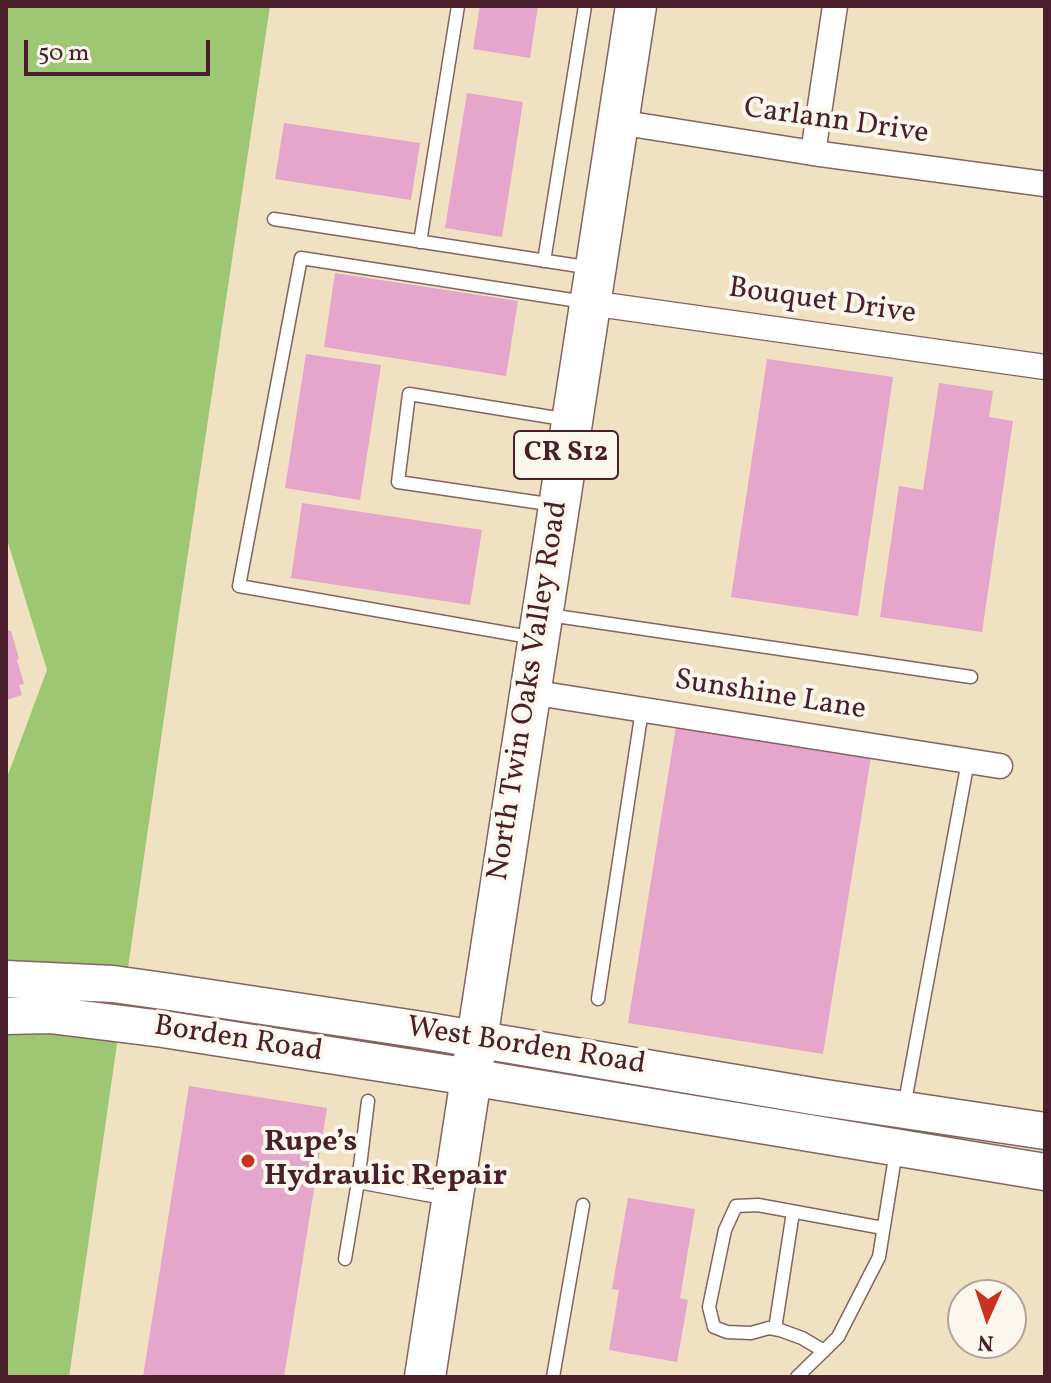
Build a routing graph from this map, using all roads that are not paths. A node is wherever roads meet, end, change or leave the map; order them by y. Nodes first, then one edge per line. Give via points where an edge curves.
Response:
1 (458, 6) edge
2 (585, 6) edge
3 (636, 6) edge
4 (835, 6) edge
5 (618, 122) junction
6 (813, 153) junction
7 (1045, 184) edge
8 (274, 219) dead end
9 (420, 242) junction
10 (544, 261) junction
11 (593, 286) junction
12 (1045, 367) edge
13 (572, 420) junction
14 (559, 505) junction
15 (540, 626) junction
16 (971, 677) dead end
17 (530, 692) junction
18 (642, 710) junction
19 (968, 761) junction
20 (1000, 766) dead end
21 (6, 979) edge
22 (598, 999) dead end
23 (6, 1016) edge
24 (473, 1058) junction
25 (368, 1101) dead end
26 (904, 1110) junction
27 (1045, 1131) edge
28 (897, 1148) junction
29 (1045, 1172) edge
30 (358, 1182) junction
31 (451, 1199) junction
32 (583, 1205) dead end
33 (793, 1212) junction
34 (883, 1228) junction
35 (345, 1259) dead end
36 (775, 1329) junction
37 (824, 1351) junction
38 (425, 1377) edge
39 (553, 1377) edge
40 (797, 1377) edge

1 - 9 lane
2 - 10 lane
3 - 5 main road, North Twin Oaks Valley Road / CR S12
4 - 6 street
5 - 6 street, Carlann Drive
5 - 11 main road, North Twin Oaks Valley Road / CR S12
6 - 7 street, Carlann Drive
8 - 9 lane
9 - 10 lane
10 - 11 lane
11 - 12 street, Bouquet Drive
11 - 13 main road, North Twin Oaks Valley Road / CR S12
11 - 15 lane via 301,258 239,586
13 - 14 main road, North Twin Oaks Valley Road / CR S12
13 - 14 lane via 409,394 398,482
14 - 15 main road, North Twin Oaks Valley Road / CR S12
15 - 16 lane
15 - 17 main road, North Twin Oaks Valley Road / CR S12
17 - 18 street, Sunshine Lane
17 - 24 main road, North Twin Oaks Valley Road / CR S12
18 - 19 street, Sunshine Lane
18 - 22 lane
19 - 20 street, Sunshine Lane
19 - 26 lane
21 - 24 main road, West Borden Road via 170,992
23 - 24 main road, Borden Road via 50,1015
24 - 26 main road, West Borden Road
24 - 28 main road, West Borden Road
24 - 31 main road, North Twin Oaks Valley Road / CR S12
25 - 30 lane
26 - 27 main road, West Borden Road
28 - 29 main road, West Borden Road
28 - 34 lane
30 - 31 lane
30 - 35 lane
31 - 38 main road, North Twin Oaks Valley Road / CR S12
32 - 39 lane
33 - 34 lane
33 - 36 lane
33 - 36 lane via 736,1206 725,1230 709,1307 714,1327 727,1332
34 - 37 lane via 879,1257 838,1337
36 - 37 lane
37 - 40 lane

